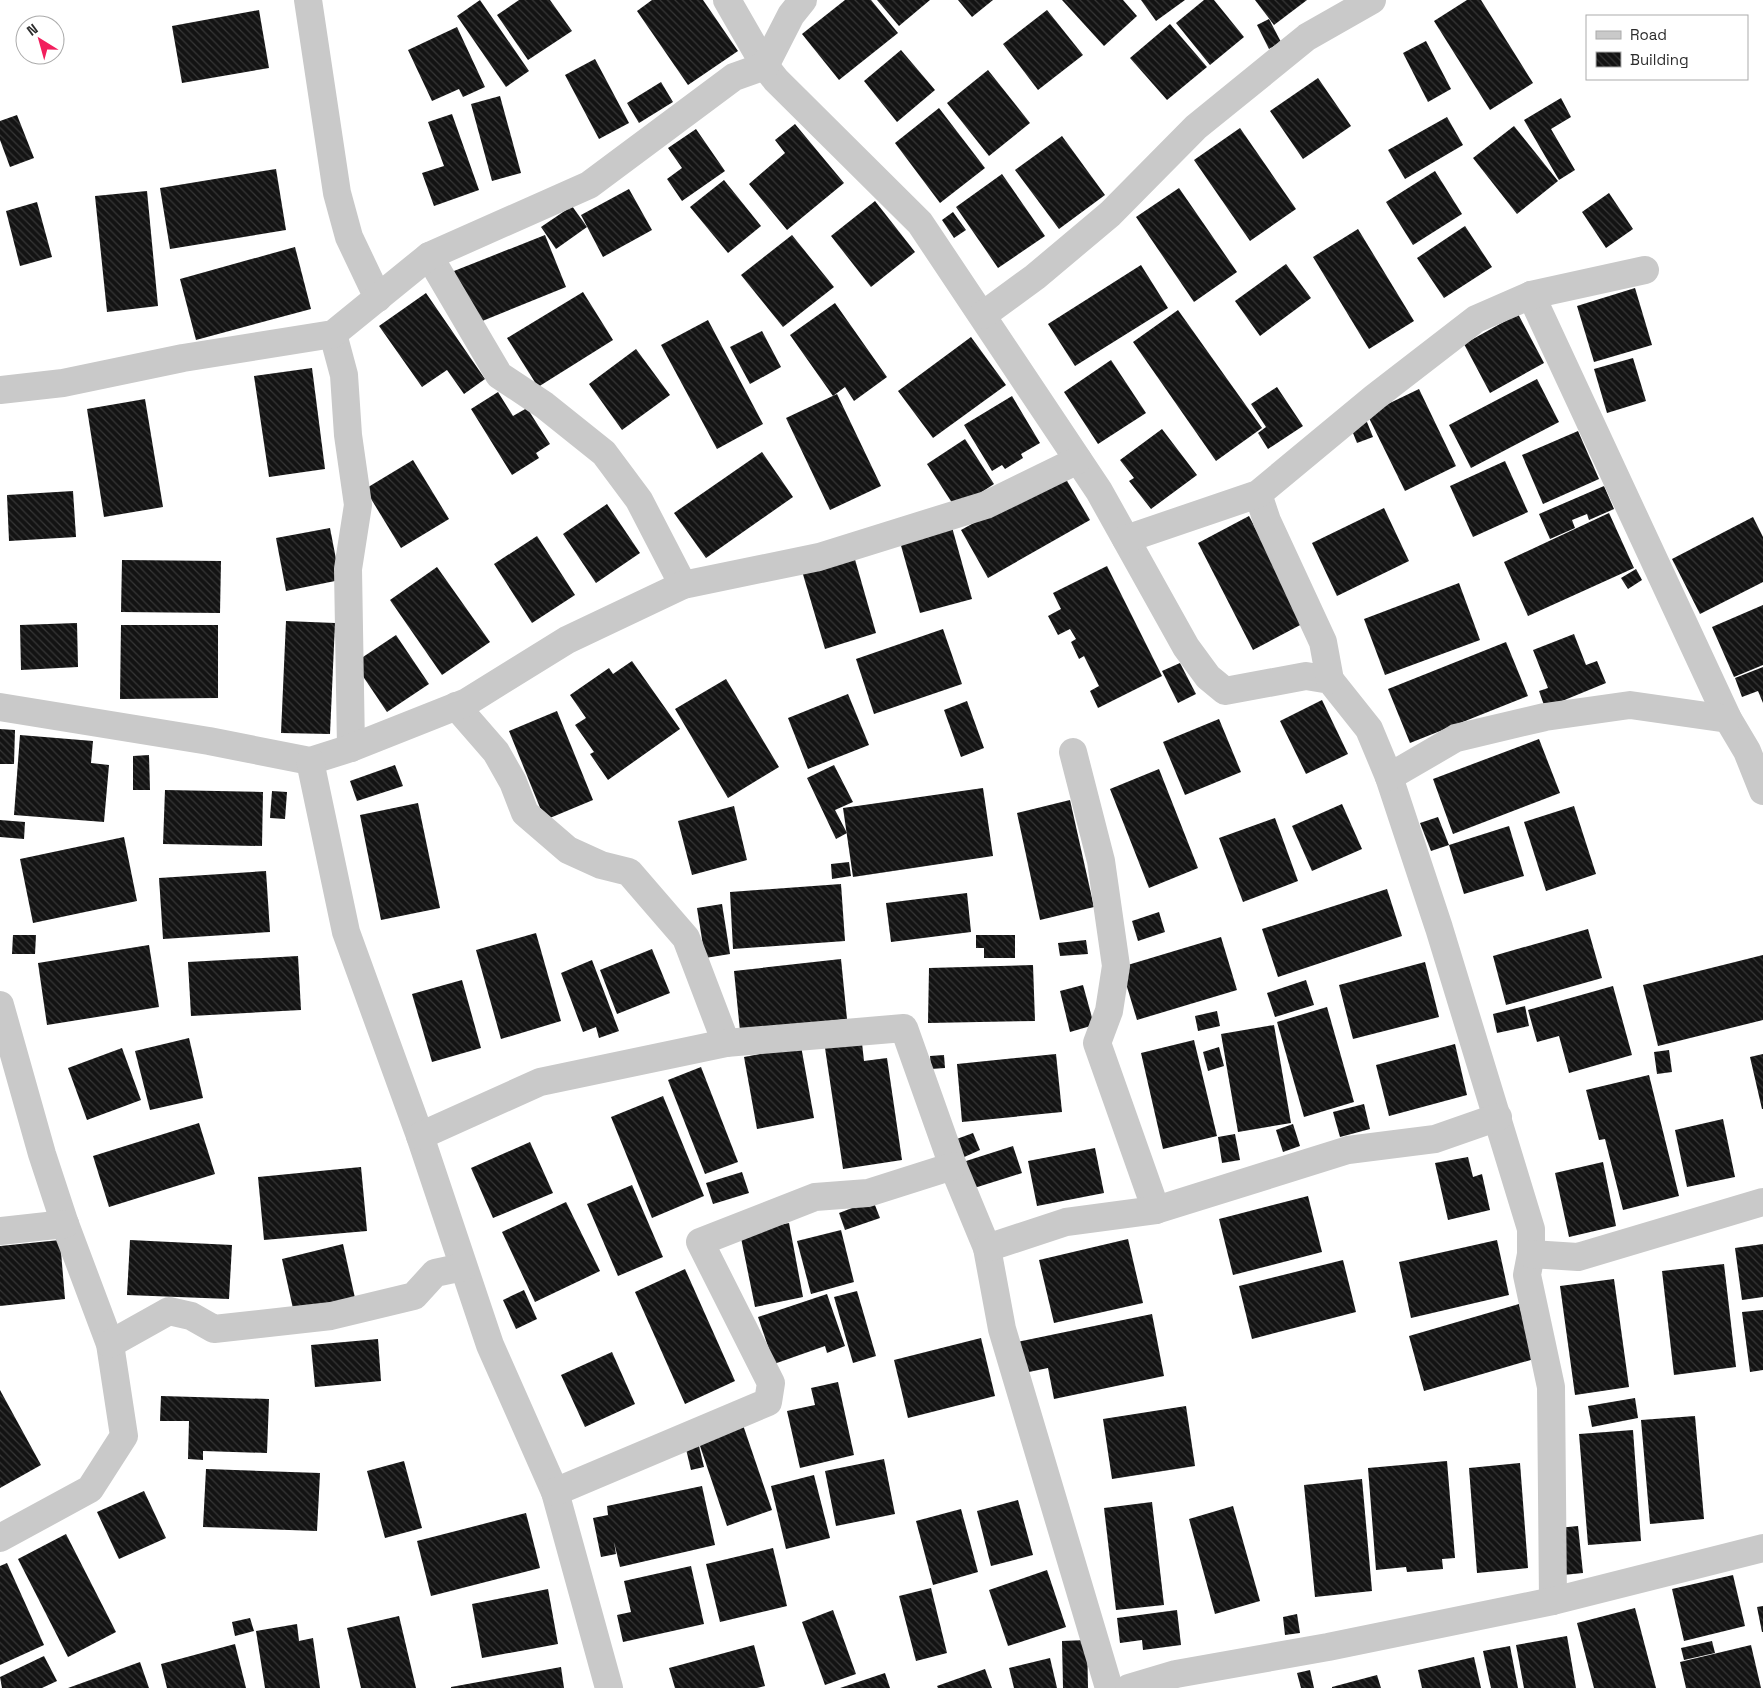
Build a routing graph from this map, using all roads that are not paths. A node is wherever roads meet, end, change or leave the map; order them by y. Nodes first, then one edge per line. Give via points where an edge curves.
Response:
1 (308, 0) edge
2 (728, 0) edge
3 (803, 0) edge
4 (1372, 0) edge
5 (765, 66) junction
6 (429, 256) junction
7 (1645, 270) dead end
8 (1531, 295) junction
9 (378, 298) junction
10 (983, 315) junction
11 (333, 334) junction
12 (0, 390) edge
13 (1078, 460) junction
14 (1258, 494) junction
15 (1126, 539) junction
16 (683, 585) junction
17 (1330, 680) junction
18 (456, 706) junction
19 (0, 707) edge
20 (1728, 718) junction
21 (351, 748) junction
22 (1073, 752) dead end
23 (310, 761) junction
24 (1389, 777) junction
25 (1763, 791) edge
26 (0, 1004) edge
27 (726, 1043) junction
28 (1498, 1118) junction
29 (420, 1136) junction
30 (953, 1166) junction
31 (1763, 1202) edge
32 (1156, 1210) junction
33 (65, 1224) junction
34 (0, 1231) edge
35 (987, 1248) junction
36 (1531, 1254) junction
37 (464, 1267) junction
38 (110, 1344) junction
39 (555, 1492) junction
40 (0, 1538) edge
41 (1759, 1550) edge
42 (1554, 1601) junction
43 (609, 1688) edge
44 (1109, 1688) edge
45 (1129, 1688) edge

1 - 9 street via 337,193 349,237
2 - 5 street
3 - 5 street via 791,15
4 - 10 street via 1307,37 1196,127 1110,214
5 - 6 street via 734,77 589,185
5 - 10 street via 920,223
6 - 9 street
6 - 16 street via 499,376 544,405 604,453 639,500
7 - 8 street
8 - 14 street via 1476,318
8 - 20 street
9 - 11 street
10 - 13 street
11 - 12 street via 183,358 63,383
11 - 21 street via 344,375 358,505 348,569
13 - 15 street
13 - 16 street via 977,508 819,557
14 - 15 street
14 - 17 street via 1267,521 1323,642
15 - 17 street via 1186,647 1208,677 1225,691 1306,676
16 - 18 street via 567,640
17 - 24 street via 1369,728
18 - 21 street
18 - 27 street via 496,752 525,813 568,850 601,865 629,872 686,938
19 - 23 street
20 - 24 street via 1630,706 1546,717 1456,738
20 - 25 street via 1747,751
21 - 23 street
22 - 32 street via 1101,861 1116,966 1109,1010 1097,1042
23 - 29 street via 346,932
24 - 28 street
26 - 33 street
27 - 29 street via 540,1082
27 - 30 street via 904,1028
28 - 32 street via 1435,1139 1348,1150
28 - 36 street via 1531,1229
29 - 37 street
30 - 35 street
30 - 39 street via 868,1193 815,1197 700,1242 771,1382 768,1402
31 - 36 street via 1578,1257
32 - 35 street via 1066,1222
33 - 34 street
33 - 38 street
35 - 44 street via 1002,1329
36 - 42 street via 1527,1275 1551,1387
37 - 38 street via 435,1273 414,1296 331,1316 214,1329 190,1316 169,1311
37 - 39 street via 490,1345
38 - 40 street via 124,1436 90,1489
39 - 43 street
41 - 42 street
42 - 45 street via 1176,1674

